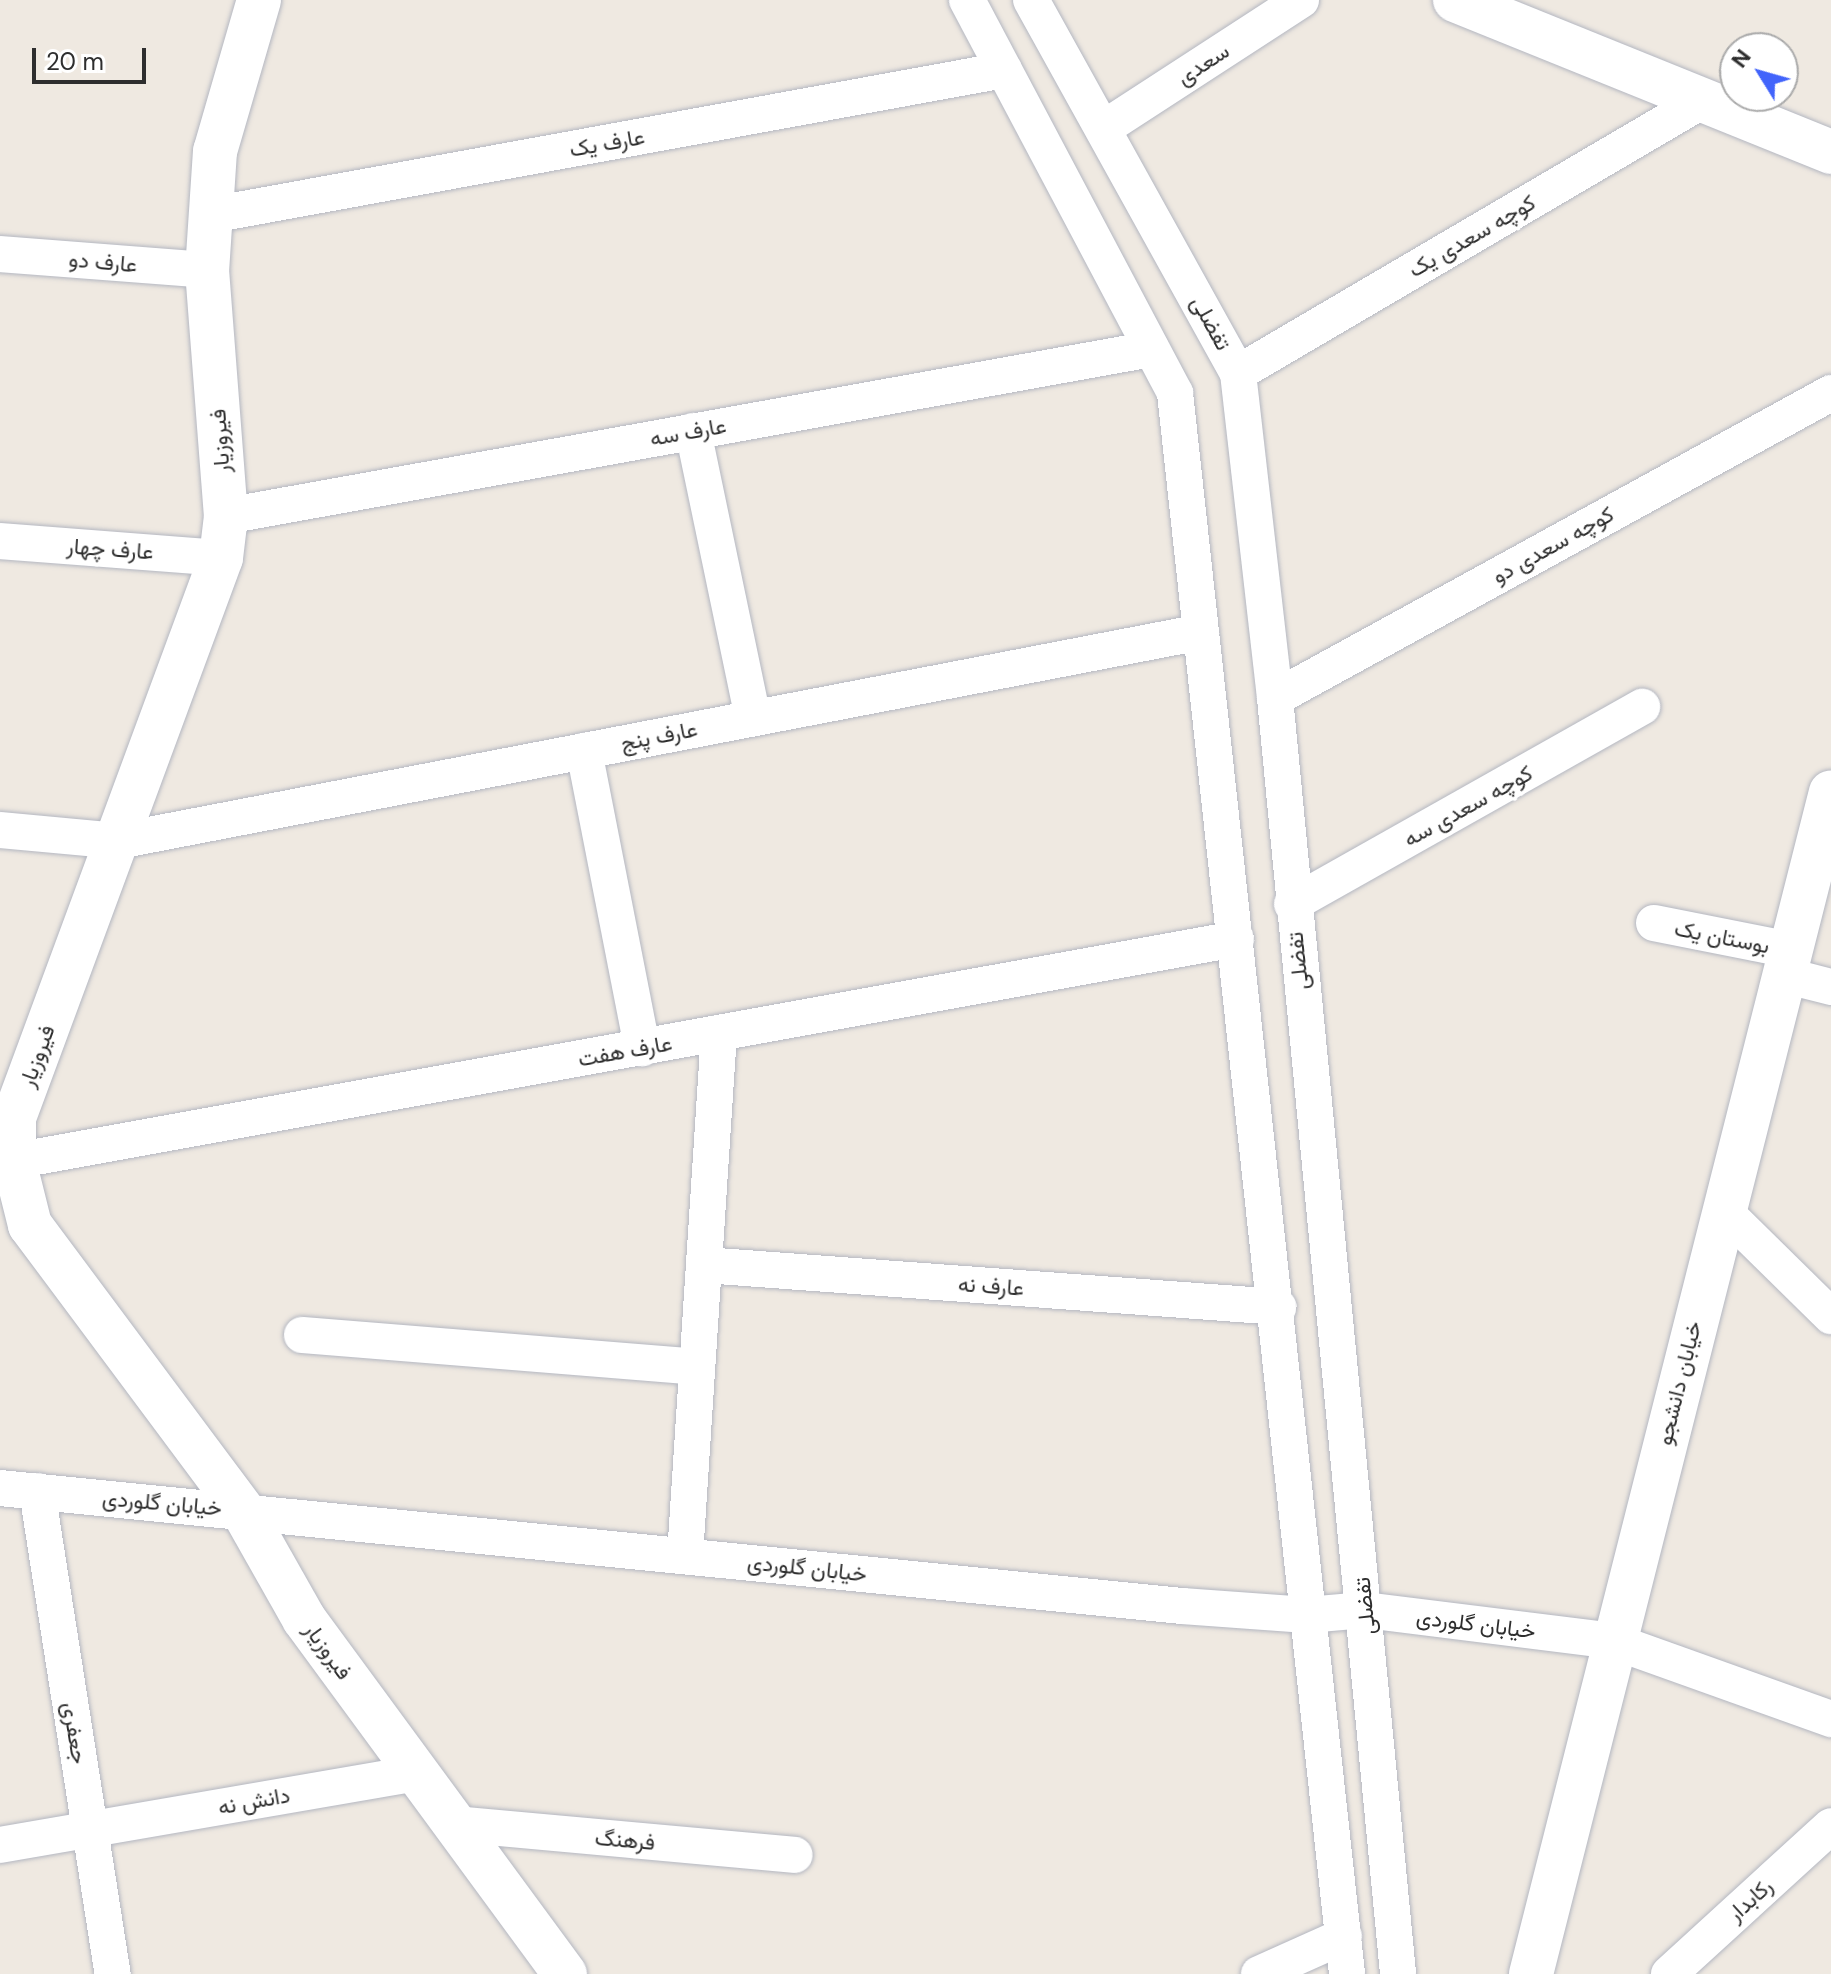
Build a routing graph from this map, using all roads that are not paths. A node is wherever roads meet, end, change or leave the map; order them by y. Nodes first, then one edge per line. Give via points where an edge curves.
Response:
1 (259, 0) edge
2 (967, 0) edge
3 (1031, 0) edge
4 (1301, 0) edge
5 (1455, 0) edge
6 (1004, 70) junction
7 (1705, 99) junction
8 (1104, 128) junction
9 (1831, 152) edge
10 (211, 215) junction
11 (0, 254) edge
12 (207, 270) junction
13 (1151, 349) junction
14 (1238, 373) junction
15 (1831, 393) edge
16 (693, 431) junction
17 (223, 537) junction
18 (0, 541) edge
19 (1201, 632) junction
20 (1275, 698) junction
21 (1642, 707) dead end
22 (753, 718) junction
23 (584, 751) junction
24 (1831, 792) edge
25 (0, 830) edge
26 (118, 841) junction
27 (1292, 904) junction
28 (1654, 923) dead end
29 (1236, 939) junction
30 (1787, 962) junction
31 (1831, 987) edge
32 (719, 1033) junction
33 (642, 1048) junction
34 (7, 1117) edge
35 (14, 1161) junction
36 (1722, 1209) junction
37 (704, 1265) junction
38 (1278, 1307) junction
39 (1831, 1316) edge
40 (302, 1335) dead end
41 (697, 1367) junction
42 (0, 1488) edge
43 (37, 1491) junction
44 (243, 1511) junction
45 (685, 1556) junction
46 (1365, 1610) junction
47 (1307, 1615) junction
48 (1613, 1641) junction
49 (1831, 1719) edge
50 (417, 1773) junction
51 (455, 1824) junction
52 (1831, 1826) edge
53 (90, 1830) junction
54 (0, 1845) edge
55 (795, 1855) dead end
56 (1344, 1936) junction
57 (113, 1974) edge
58 (565, 1974) edge
59 (1259, 1974) edge
60 (1347, 1974) edge
61 (1398, 1974) edge
62 (1531, 1974) edge
63 (1669, 1974) edge

1 - 10 street, فیروزیار via 215,151
2 - 6 street
3 - 8 street, تفضلی
4 - 8 street, سعدی
5 - 7 street
6 - 10 street, عارف یک
6 - 13 street
7 - 9 street
7 - 14 street, کوچه سعدی یک
8 - 14 street, تفضلی
10 - 12 street, فیروزیار
11 - 12 street, عارف دو
12 - 17 street, فیروزیار
13 - 16 street, عارف سه
13 - 19 street via 1175,393
14 - 20 street, تفضلی
15 - 20 street, کوچه سعدی دو
16 - 17 street, عارف سه
16 - 22 street
17 - 18 street, عارف چهار
17 - 26 street, فیروزیار
19 - 22 street, عارف پنج
19 - 29 street
20 - 27 street, تفضلی
21 - 27 street, کوچه سعدی سه
22 - 23 street, عارف پنج
23 - 26 street, عارف پنج
23 - 33 street
24 - 30 street, خیابان دانشجو
25 - 26 street, عارف پنج
26 - 34 street, فیروزیار
27 - 46 street, تفضلی
28 - 30 street, بوستان یک
29 - 32 street, عارف هفت
29 - 38 street
30 - 31 street, بوستان یک
30 - 36 street, خیابان دانشجو
32 - 33 street, عارف هفت
32 - 37 street
33 - 35 street, عارف هفت
34 - 35 street, فیروزیار
35 - 44 street, فیروزیار via 30,1225
36 - 39 street
36 - 48 street, خیابان دانشجو
37 - 38 street, عارف نه
37 - 41 street
38 - 47 street
40 - 41 street
41 - 45 street
42 - 43 street, خیابان گلوردی
43 - 44 street, خیابان گلوردی
43 - 53 street, جعفری
44 - 45 street, خیابان گلوردی
44 - 50 street, فیروزیار via 304,1619
45 - 47 street, خیابان گلوردی
46 - 47 street, خیابان گلوردی
46 - 48 street, خیابان گلوردی
46 - 61 street, تفضلی
47 - 56 street
48 - 49 street, خیابان گلوردی
48 - 62 street, خیابان دانشجو
50 - 51 street, فیروزیار
50 - 53 street, دانش نه
51 - 55 street, فرهنگ
51 - 58 street, فیروزیار
52 - 63 street, رکابدار
53 - 54 street, دانش نه
53 - 57 street, جعفری
56 - 59 street
56 - 60 street

